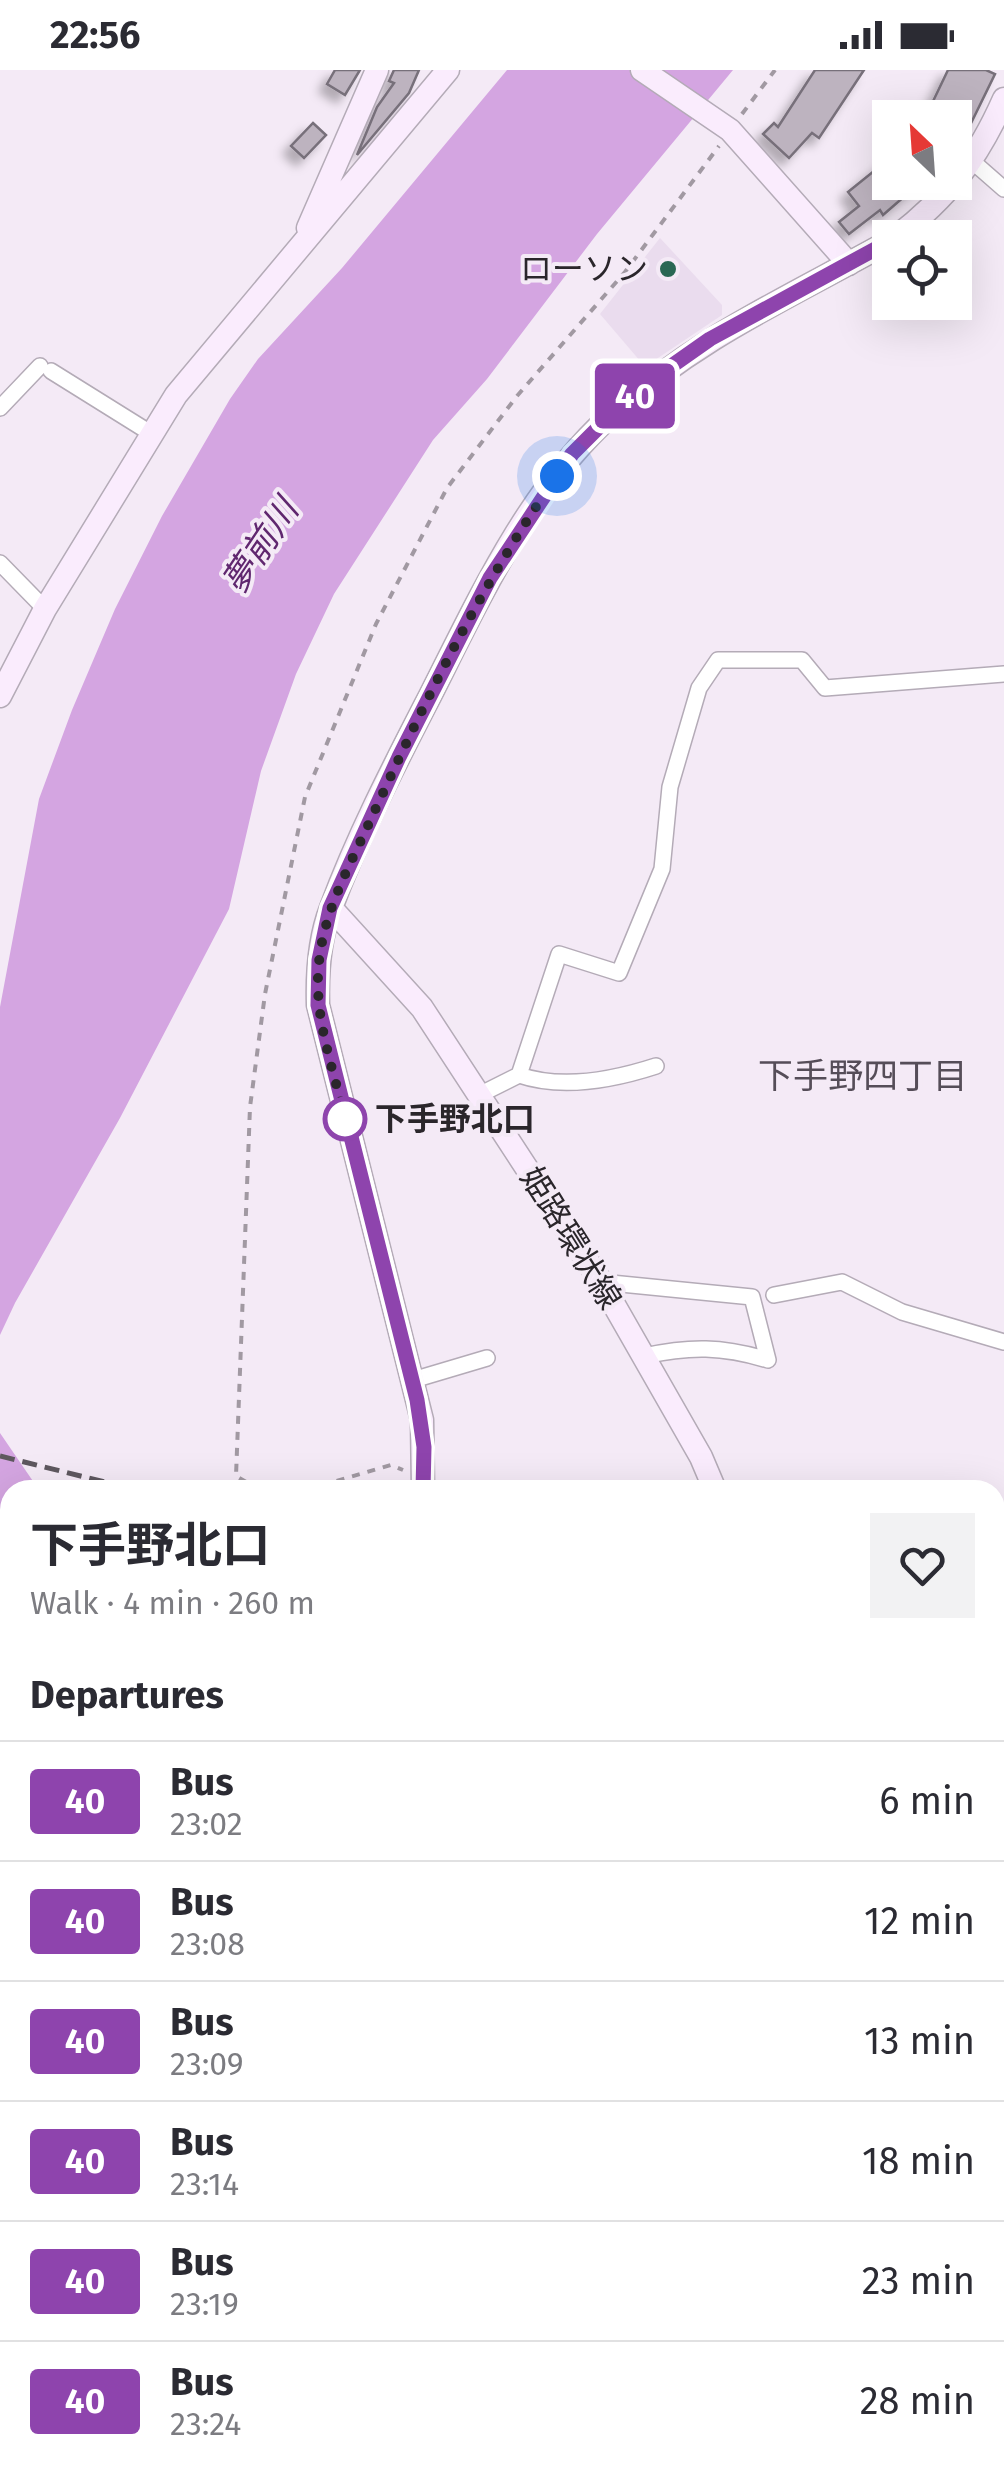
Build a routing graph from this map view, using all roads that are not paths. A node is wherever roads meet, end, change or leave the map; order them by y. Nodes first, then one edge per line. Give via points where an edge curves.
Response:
1 (378, 70) edge
2 (448, 70) edge
3 (642, 70) edge
4 (1004, 100) edge
5 (972, 161) joint
6 (1004, 189) edge
7 (940, 200) edge
8 (915, 220) edge
9 (872, 251) edge
10 (296, 254) junction
11 (849, 264) junction
12 (0, 408) edge
13 (152, 434) junction
14 (0, 563) edge
15 (45, 608) junction
16 (1004, 674) edge
17 (0, 696) edge
18 (330, 908) junction
19 (656, 1066) dead end
20 (520, 1075) junction
21 (479, 1095) junction
22 (601, 1282) junction
23 (774, 1295) dead end
24 (1004, 1342) edge
25 (644, 1356) junction
26 (487, 1358) dead end
27 (413, 1380) junction
28 (414, 1480) edge
29 (710, 1480) edge

1 - 10 street
2 - 10 street
3 - 11 street via 730,130
4 - 5 street
5 - 6 street
7 - 8 street
9 - 11 street
10 - 13 street via 176,394
11 - 18 street via 710,339 572,454 490,578
12 - 13 street via 46,368
13 - 15 street
14 - 15 street
15 - 17 street
16 - 20 street via 825,688 802,660 718,660 699,688 670,786 662,869 620,973 560,954
18 - 21 street, 姫路環状線 via 422,1008
18 - 27 street via 318,1005
19 - 20 street via 580,1082
20 - 21 street
21 - 22 street, 姫路環状線
22 - 25 street, 姫路環状線
22 - 25 street via 752,1296 768,1360 688,1347
23 - 24 street via 842,1282 902,1312
25 - 29 street, 姫路環状線
26 - 27 street
27 - 28 street via 422,1420

